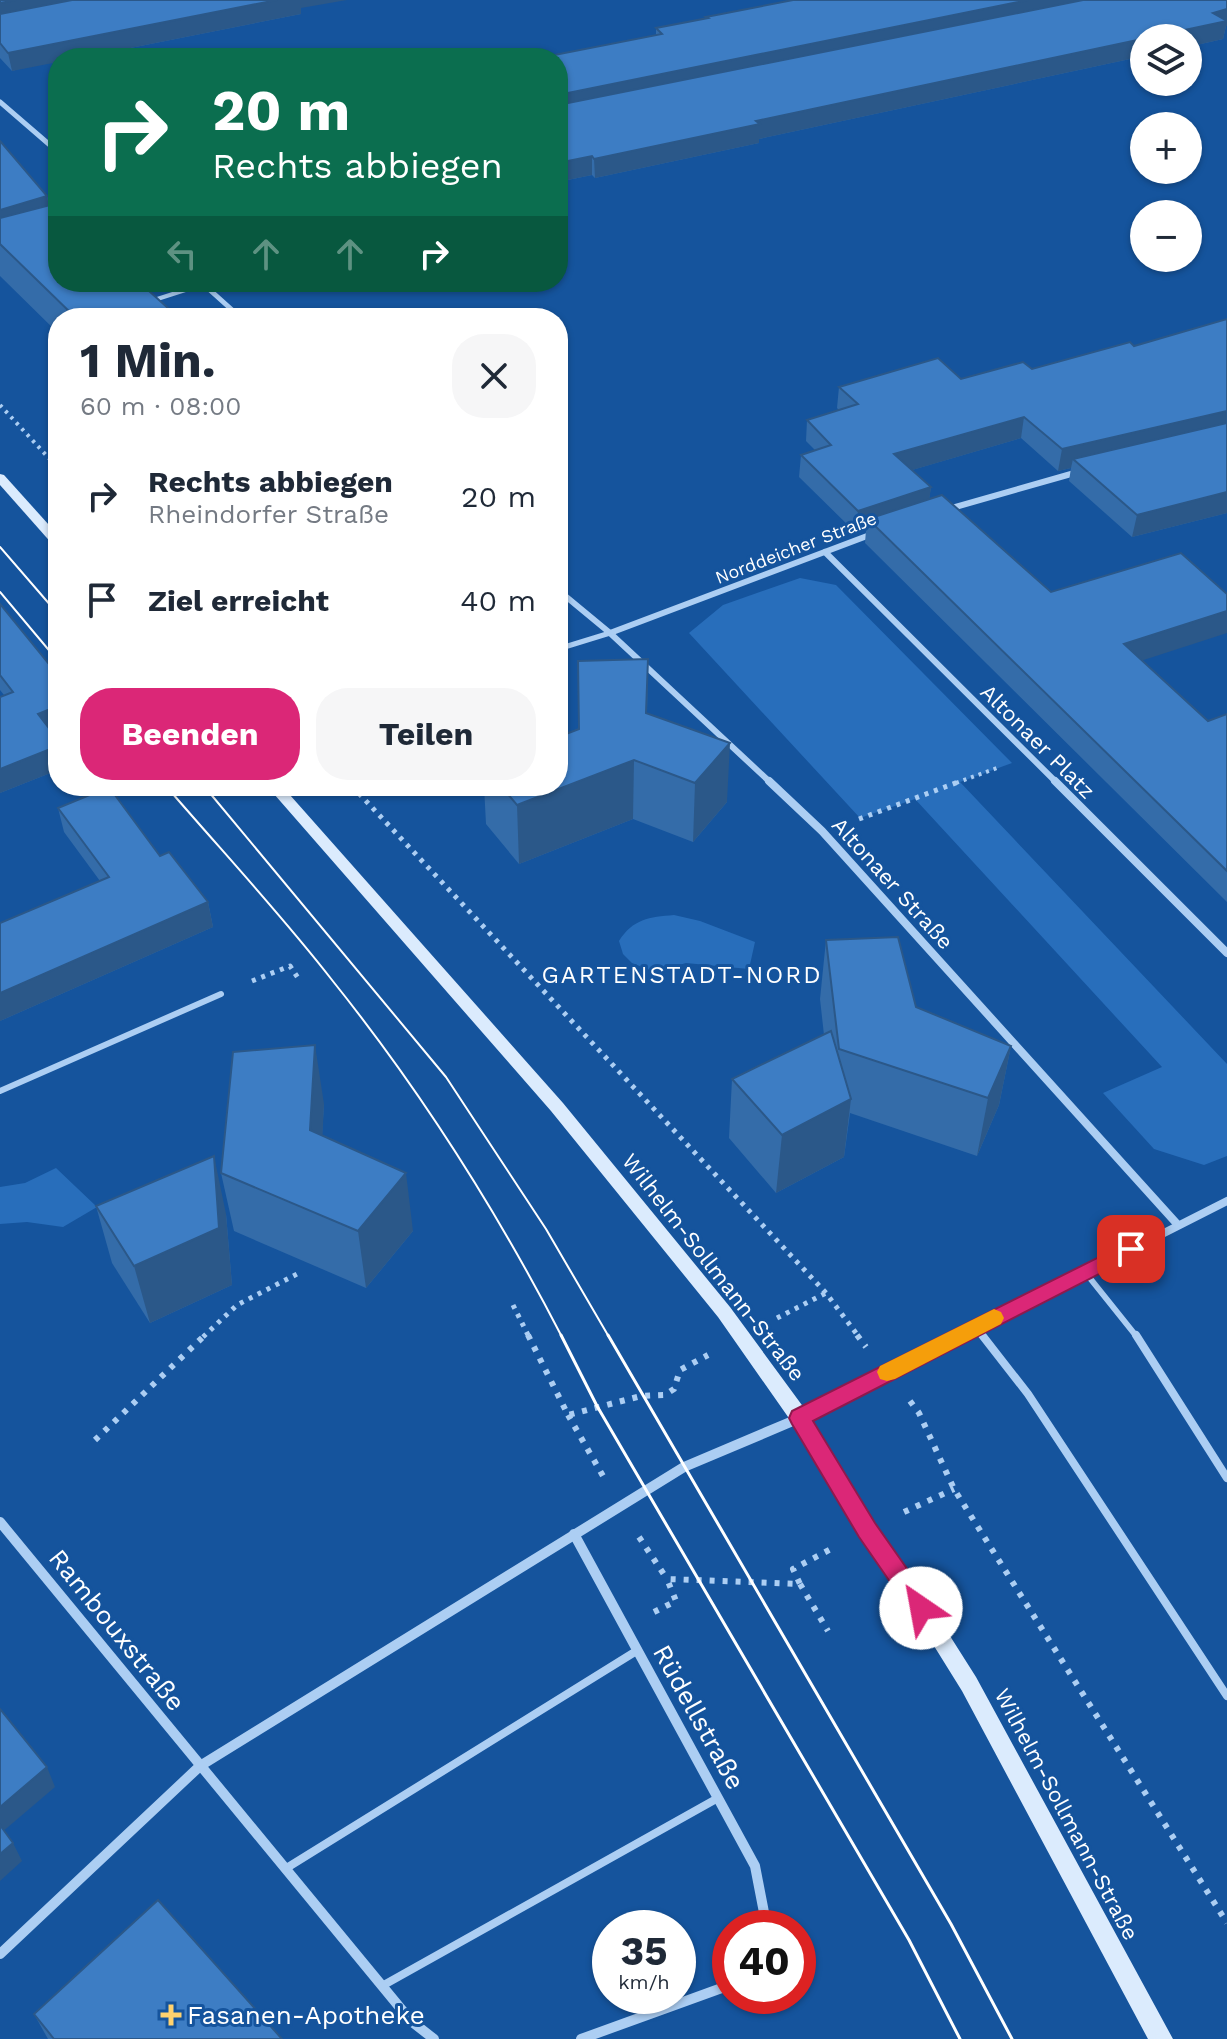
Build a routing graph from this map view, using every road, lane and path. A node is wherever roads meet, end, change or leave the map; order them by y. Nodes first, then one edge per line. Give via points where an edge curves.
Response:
1 (0, 102) edge
2 (48, 143) edge
3 (176, 292) edge
4 (212, 292) edge
5 (148, 302) edge
6 (230, 308) edge
7 (0, 405) edge
8 (48, 457) edge
9 (1094, 469) edge
10 (0, 478) edge
11 (935, 513) edge
12 (879, 531) edge
13 (48, 532) edge
14 (825, 552) junction
15 (568, 598) edge
16 (610, 633) junction
17 (568, 646) edge
18 (1028, 757) junction
19 (283, 796) edge
20 (361, 796) edge
21 (822, 831) junction
22 (1227, 953) edge
23 (300, 981) dead end
24 (221, 994) joint
25 (0, 1091) edge
26 (1227, 1201) edge
27 (1178, 1225) junction
28 (1085, 1272) junction
29 (299, 1273) dead end
30 (826, 1293) junction
31 (513, 1305) dead end
32 (975, 1327) junction
33 (742, 1337) junction
34 (889, 1372) junction
35 (800, 1418) junction
36 (95, 1440) dead end
37 (1227, 1478) edge
38 (954, 1489) junction
39 (0, 1522) edge
40 (867, 1530) junction
41 (574, 1534) junction
42 (800, 1584) junction
43 (624, 1627) junction
44 (828, 1631) dead end
45 (638, 1650) junction
46 (1227, 1696) edge
47 (200, 1766) junction
48 (718, 1798) junction
49 (285, 1869) junction
50 (764, 1910) edge
51 (1227, 1923) edge
52 (0, 1954) edge
53 (382, 1986) junction
54 (712, 1992) edge
55 (434, 2039) edge
56 (581, 2039) edge
57 (1161, 2039) edge

1 - 2 street
3 - 5 lane
4 - 6 street
7 - 8 path
9 - 11 street
10 - 13 street
12 - 14 street, Norddeicher Straße
14 - 16 street, Norddeicher Straße
14 - 18 street, Altonaer Platz
15 - 16 street, Altonaer Straße
16 - 17 lane
16 - 21 street, Altonaer Straße
18 - 21 path
18 - 22 street, Altonaer Platz
19 - 33 street, Wilhelm-Sollmann-Straße via 557,1107
20 - 30 path
21 - 27 street, Altonaer Straße
23 - 24 path via 290,966
24 - 25 lane
26 - 27 street
27 - 28 street
28 - 32 street
28 - 37 lane via 1137,1337
29 - 36 path via 237,1305
30 - 33 path
30 - 34 path
31 - 33 path via 568,1415 665,1395 674,1389 680,1370
32 - 34 street
32 - 46 lane via 1028,1394
33 - 35 street, Wilhelm-Sollmann-Straße
34 - 35 street
34 - 38 path via 919,1413
35 - 40 street, Wilhelm-Sollmann-Straße
35 - 41 street via 684,1467
38 - 40 path
38 - 51 path
39 - 47 street, Rambouxstraße
40 - 42 path via 793,1569
40 - 57 street, Wilhelm-Sollmann-Straße via 969,1684
41 - 43 street, Rüdellstraße
41 - 47 street
42 - 43 path via 667,1579 676,1601
42 - 44 path
43 - 45 street, Rüdellstraße
45 - 48 street, Rüdellstraße
45 - 49 lane
47 - 49 street
47 - 52 street
48 - 50 street, Rüdellstraße via 755,1866
48 - 53 lane
49 - 53 street
53 - 55 street
54 - 56 street

